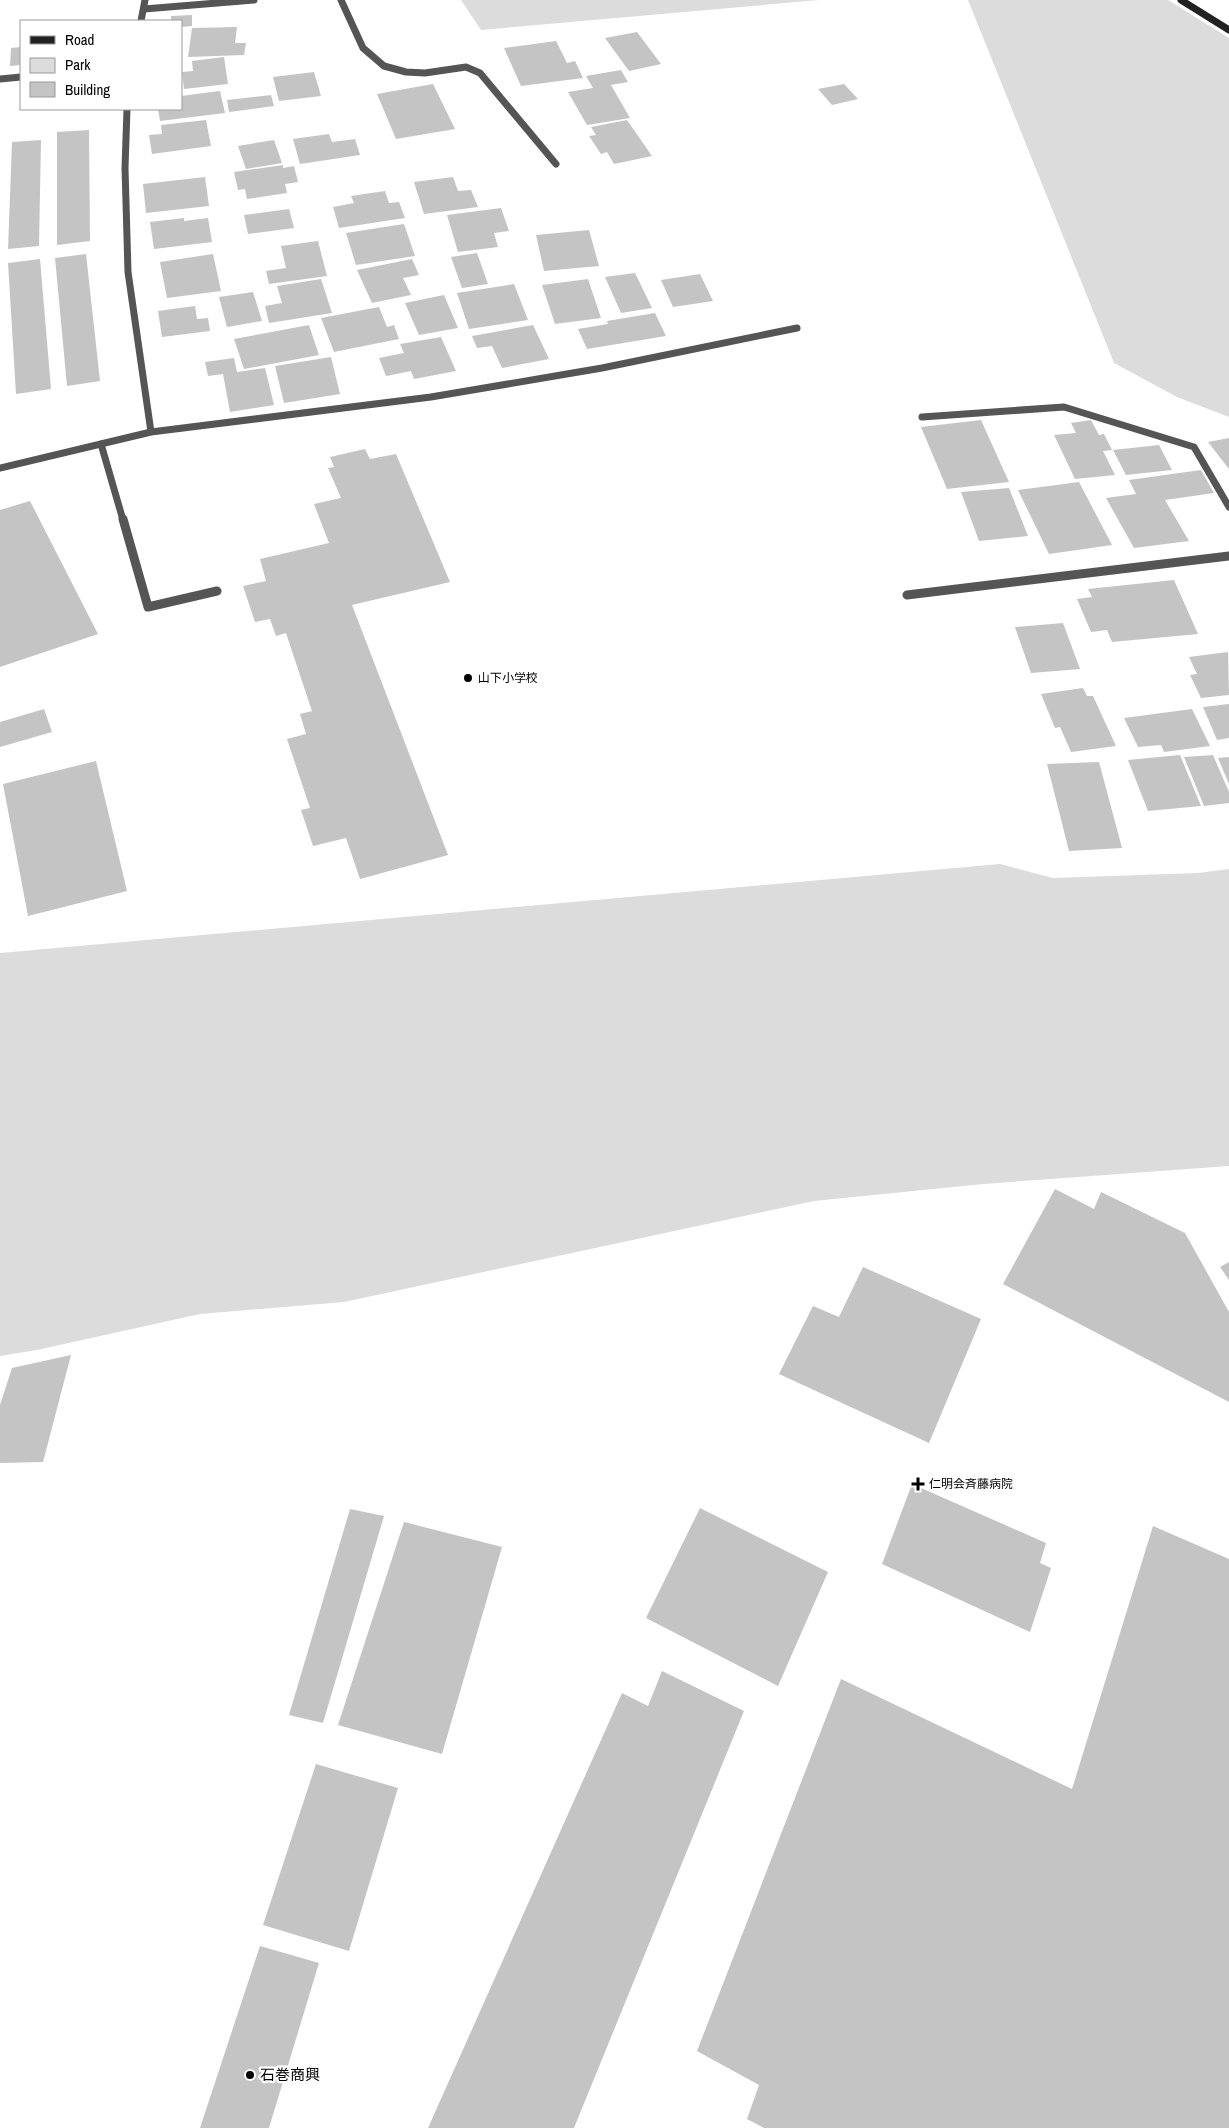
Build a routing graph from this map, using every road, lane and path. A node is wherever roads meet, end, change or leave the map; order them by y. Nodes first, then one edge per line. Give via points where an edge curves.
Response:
1 (145, 0) edge
2 (254, 0) edge
3 (341, 0) edge
4 (1182, 0) edge
5 (144, 8) junction
6 (141, 20) edge
7 (1229, 30) edge
8 (20, 78) edge
9 (0, 79) edge
10 (127, 110) edge
11 (556, 164) dead end
12 (797, 328) dead end
13 (922, 417) dead end
14 (151, 432) junction
15 (101, 444) junction
16 (0, 468) edge
17 (1229, 507) edge
18 (1229, 556) edge
19 (217, 591) dead end
20 (907, 594) dead end

1 - 5 street
2 - 5 street
3 - 11 street via 363,48 384,66 406,72 425,73 466,67 480,72
4 - 7 street
5 - 6 street
8 - 9 street
10 - 14 street via 128,272
12 - 14 street via 602,368 431,397
13 - 17 street via 1064,407 1194,447
14 - 15 street
15 - 16 street
15 - 19 street via 148,607
18 - 20 street

